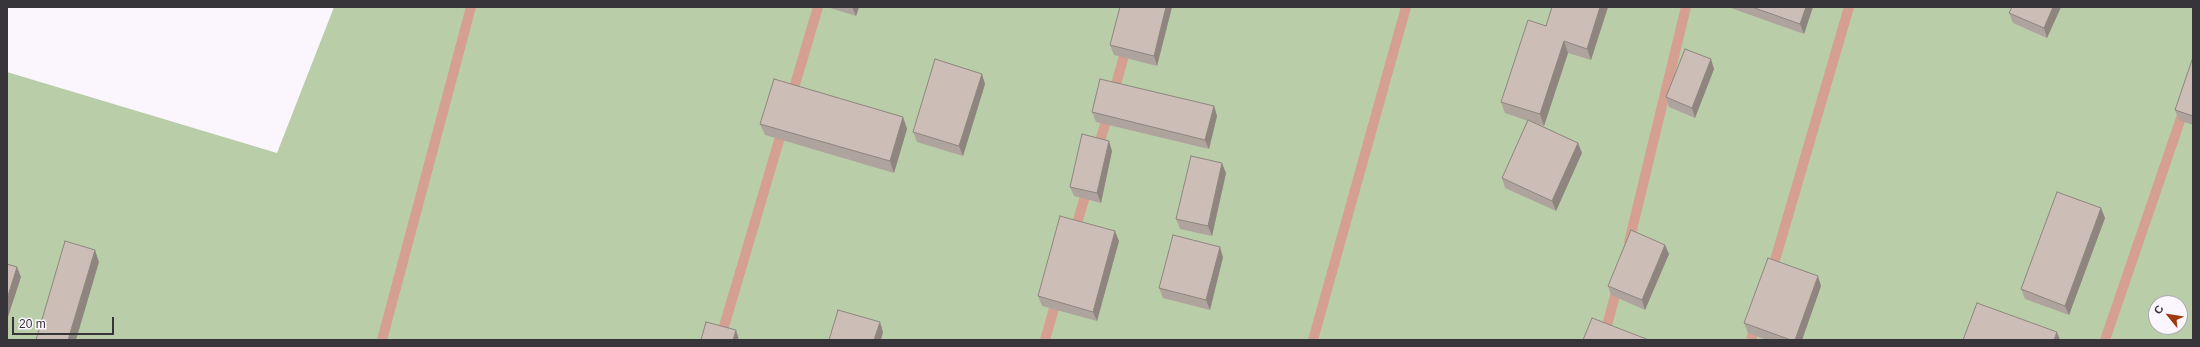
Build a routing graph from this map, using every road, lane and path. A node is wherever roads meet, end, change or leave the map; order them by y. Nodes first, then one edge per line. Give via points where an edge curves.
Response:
1 (471, 7) edge
2 (818, 7) edge
3 (1406, 7) edge
4 (1686, 7) edge
5 (1849, 7) edge
6 (1129, 37) edge
7 (2193, 83) edge
8 (789, 105) edge
9 (785, 120) edge
10 (1096, 158) edge
11 (1091, 174) edge
12 (1072, 242) edge
13 (1626, 251) edge
14 (1621, 274) edge
15 (1060, 287) edge
16 (1767, 287) edge
17 (1760, 310) edge
18 (382, 340) edge
19 (720, 340) edge
20 (1045, 340) edge
21 (1313, 340) edge
22 (1603, 340) edge
23 (1751, 340) edge
24 (2105, 340) edge

1 - 18 lane
2 - 8 lane
3 - 21 lane
4 - 13 lane
5 - 16 lane
6 - 10 lane
7 - 24 lane
9 - 19 lane
11 - 12 lane
14 - 22 lane
15 - 20 lane
17 - 23 lane

